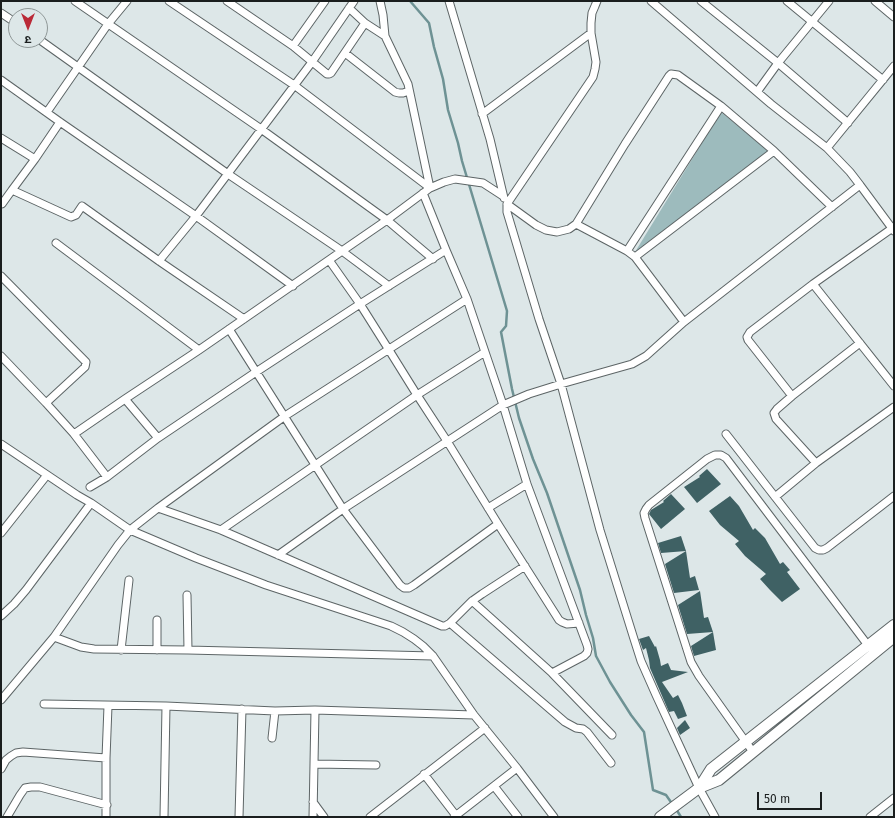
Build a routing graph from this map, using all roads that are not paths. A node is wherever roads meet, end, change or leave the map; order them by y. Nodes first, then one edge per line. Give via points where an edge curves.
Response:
1 (75, 1) edge
2 (128, 1) edge
3 (170, 1) edge
4 (227, 1) edge
5 (325, 1) edge
6 (354, 1) edge
7 (380, 1) edge
8 (450, 1) edge
9 (597, 1) edge
10 (651, 1) edge
11 (701, 1) edge
12 (787, 1) edge
13 (829, 1) edge
14 (875, 1) edge
15 (349, 8) junction
16 (894, 17) edge
17 (812, 22) junction
18 (365, 23) junction
19 (108, 24) junction
20 (592, 33) junction
21 (385, 36) junction
22 (48, 46) edge
23 (293, 46) junction
24 (344, 53) junction
25 (312, 62) junction
26 (778, 63) junction
27 (894, 66) edge
28 (78, 67) junction
29 (1, 80) edge
30 (883, 80) junction
31 (294, 85) junction
32 (410, 91) junction
33 (757, 92) junction
34 (721, 106) junction
35 (47, 112) junction
36 (482, 114) junction
37 (60, 122) junction
38 (848, 123) junction
39 (261, 129) junction
40 (1, 138) edge
41 (827, 148) junction
42 (774, 151) junction
43 (35, 159) junction
44 (228, 174) junction
45 (860, 185) junction
46 (430, 188) junction
47 (12, 190) junction
48 (423, 193) junction
49 (503, 196) junction
50 (1, 205) edge
51 (507, 206) junction
52 (832, 207) junction
53 (196, 216) junction
54 (387, 220) junction
55 (576, 224) junction
56 (893, 229) edge
57 (56, 243) dead end
58 (446, 250) junction
59 (342, 251) junction
60 (627, 251) junction
61 (635, 257) junction
62 (433, 259) junction
63 (329, 260) junction
64 (159, 261) junction
65 (1, 276) edge
66 (813, 284) junction
67 (293, 286) junction
68 (389, 286) junction
69 (467, 299) junction
70 (360, 304) junction
71 (244, 319) junction
72 (684, 322) junction
73 (229, 329) junction
74 (860, 343) junction
75 (199, 350) junction
76 (389, 350) junction
77 (485, 352) junction
78 (1, 356) edge
79 (256, 372) junction
80 (561, 384) junction
81 (894, 386) edge
82 (417, 395) junction
83 (792, 396) junction
84 (125, 399) junction
85 (46, 403) junction
86 (503, 405) junction
87 (894, 407) edge
88 (285, 416) junction
89 (74, 434) junction
90 (726, 434) dead end
91 (158, 438) junction
92 (447, 441) junction
93 (1, 444) edge
94 (816, 463) junction
95 (315, 465) junction
96 (47, 475) junction
97 (107, 477) junction
98 (527, 484) junction
99 (90, 487) dead end
100 (894, 496) edge
101 (775, 497) junction
102 (91, 503) junction
103 (158, 508) junction
104 (488, 508) junction
105 (343, 509) junction
106 (498, 524) junction
107 (130, 530) junction
108 (220, 530) junction
109 (1, 533) edge
110 (278, 555) junction
111 (525, 566) junction
112 (129, 580) dead end
113 (187, 595) dead end
114 (472, 601) junction
115 (1, 616) edge
116 (157, 620) dead end
117 (450, 623) junction
118 (580, 623) junction
119 (894, 625) edge
120 (54, 637) junction
121 (894, 637) edge
122 (871, 649) junction
123 (121, 650) junction
124 (157, 650) junction
125 (188, 650) junction
126 (433, 656) junction
127 (552, 673) junction
128 (1, 700) edge
129 (44, 704) dead end
130 (108, 706) junction
131 (166, 706) junction
132 (242, 709) junction
133 (315, 710) junction
134 (275, 711) junction
135 (474, 715) junction
136 (485, 728) junction
137 (612, 735) dead end
138 (272, 738) dead end
139 (746, 742) junction
140 (753, 752) junction
141 (106, 758) junction
142 (314, 764) junction
143 (611, 764) dead end
144 (376, 765) dead end
145 (517, 768) junction
146 (1, 769) edge
147 (424, 774) junction
148 (494, 786) junction
149 (698, 788) junction
150 (894, 798) edge
151 (313, 802) junction
152 (107, 805) junction
153 (664, 815) edge
154 (456, 816) edge
155 (6, 817) edge
156 (106, 817) edge
157 (164, 817) edge
158 (239, 817) edge
159 (313, 817) edge
160 (324, 817) edge
161 (370, 817) edge
162 (518, 817) edge
163 (554, 817) edge
164 (715, 817) edge
165 (870, 817) edge

1 - 19 street
2 - 19 street
3 - 31 street
4 - 23 street
5 - 23 street
6 - 15 street
7 - 21 street
8 - 36 street
9 - 20 street via 592,13
10 - 33 street
11 - 26 street
12 - 17 street
13 - 17 street
14 - 16 street
15 - 18 street
15 - 25 street
17 - 26 street
17 - 30 street
18 - 21 street
18 - 24 street
19 - 28 street
19 - 39 street
20 - 36 street
20 - 51 street via 596,62 593,77
21 - 32 street
22 - 28 street
23 - 25 street
24 - 25 street via 329,74
24 - 32 street via 395,92
25 - 31 street
26 - 33 street
26 - 38 street
27 - 30 street
28 - 35 street
28 - 44 street
29 - 35 street
30 - 38 street
31 - 39 street
31 - 46 street
32 - 46 street
33 - 41 street
34 - 42 street
34 - 55 street via 678,74 671,74
34 - 60 street
35 - 37 street
36 - 49 street
37 - 43 street
37 - 53 street
38 - 41 street
39 - 44 street
39 - 54 street
40 - 43 street
41 - 45 street
42 - 52 street
42 - 61 street
43 - 47 street
44 - 53 street
44 - 59 street
45 - 52 street
45 - 56 street
46 - 48 street
46 - 49 street via 455,179 483,183
47 - 50 street
47 - 64 street via 71,217 76,215 82,206
48 - 54 street
48 - 58 street
49 - 51 street
51 - 55 street via 546,230 557,232
51 - 80 street via 524,270
52 - 72 street
53 - 64 street
53 - 67 street
54 - 59 street
54 - 62 street
55 - 60 street
56 - 66 street
57 - 75 street
58 - 62 street
58 - 69 street
59 - 63 street
59 - 68 street
60 - 61 street
61 - 72 street
62 - 68 street
63 - 67 street
63 - 70 street
64 - 71 street
65 - 85 street via 86,362 85,367
66 - 74 street
66 - 83 street via 750,332 747,337
67 - 71 street
68 - 70 street
69 - 76 street
69 - 77 street
70 - 76 street
70 - 79 street
71 - 73 street
72 - 80 street via 646,356 632,364
73 - 75 street
73 - 79 street
74 - 81 street
74 - 83 street
75 - 84 street
76 - 82 street
76 - 88 street
77 - 82 street
77 - 86 street
78 - 85 street
79 - 88 street
79 - 91 street
80 - 86 street
80 - 149 street via 600,530 634,639 648,677
82 - 92 street
82 - 95 street
83 - 94 street via 774,412 776,419
84 - 89 street
84 - 91 street
85 - 89 street
86 - 92 street
86 - 98 street
87 - 94 street
88 - 95 street
88 - 103 street
89 - 97 street
90 - 101 street
91 - 97 street
92 - 104 street
92 - 105 street
93 - 96 street
94 - 101 street
95 - 105 street
95 - 108 street
96 - 102 street
96 - 109 street
97 - 99 street
98 - 104 street
98 - 118 street
100 - 101 street via 823,550 815,548
102 - 107 street
102 - 115 street via 26,590
103 - 107 street
103 - 108 street
104 - 106 street
105 - 106 street via 404,588 414,585
105 - 110 street
106 - 111 street
107 - 120 street
107 - 126 street via 266,585 391,626 414,639
108 - 110 street
110 - 117 street via 442,626
111 - 114 street
111 - 118 street via 562,622
112 - 123 street
113 - 125 street
114 - 117 street
114 - 127 street
116 - 124 street
117 - 143 street via 565,722 587,732
118 - 127 street via 587,653
119 - 122 street
120 - 123 street via 82,647
120 - 128 street
121 - 122 street
122 - 139 street
122 - 139 street via 726,458 715,455 707,459 649,505 644,513 691,662
122 - 140 street
123 - 124 street
124 - 125 street
125 - 126 street
126 - 135 street
127 - 137 street
129 - 130 street
130 - 131 street
130 - 141 street
131 - 132 street
131 - 157 street
132 - 134 street
132 - 158 street
133 - 134 street
133 - 135 street
133 - 142 street
134 - 138 street
135 - 136 street
136 - 145 street
136 - 147 street
139 - 140 street
139 - 149 street via 711,769
140 - 149 street via 719,780
141 - 146 street via 23,752 11,756
141 - 152 street
142 - 144 street
142 - 151 street
145 - 148 street
145 - 163 street
147 - 154 street
147 - 161 street
148 - 154 street
148 - 162 street
149 - 153 street
149 - 164 street
150 - 165 street
151 - 159 street
151 - 160 street
152 - 155 street via 40,787 31,787 25,788
152 - 156 street

